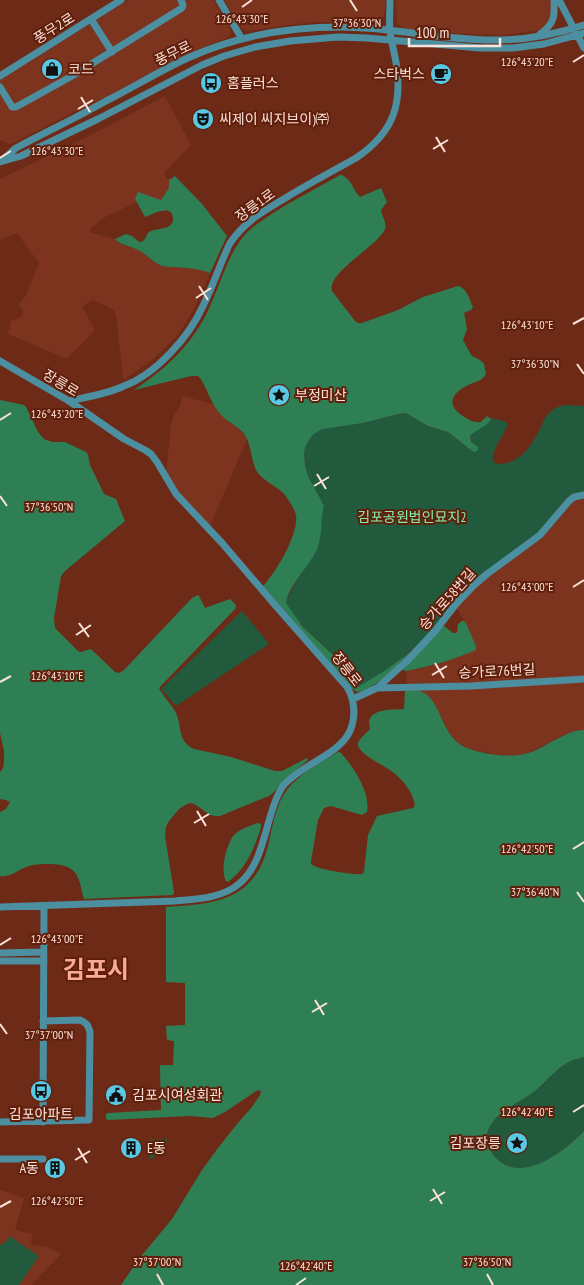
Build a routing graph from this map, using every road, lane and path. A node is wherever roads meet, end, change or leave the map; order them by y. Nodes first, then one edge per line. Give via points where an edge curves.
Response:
1 (121, 0) edge
2 (181, 0) edge
3 (218, 0) edge
4 (390, 0) edge
5 (556, 0) edge
6 (91, 19) junction
7 (584, 25) edge
8 (572, 29) junction
9 (390, 31) junction
10 (580, 35) edge
11 (538, 36) junction
12 (242, 38) junction
13 (392, 40) junction
14 (584, 48) edge
15 (112, 52) junction
16 (0, 76) edge
17 (0, 87) edge
18 (0, 161) edge
19 (0, 361) edge
20 (69, 402) junction
21 (584, 495) edge
22 (584, 679) edge
23 (377, 688) junction
24 (353, 699) junction
25 (44, 906) junction
26 (0, 907) edge
27 (44, 952) junction
28 (0, 953) edge
29 (0, 961) edge
30 (44, 961) junction
31 (43, 1021) junction
32 (0, 1122) edge
33 (43, 1122) junction
34 (0, 1159) edge
35 (43, 1159) dead end

1 - 6 street, 풍무2로
2 - 15 street via 182,8
3 - 12 street
4 - 9 street, 장릉1로
5 - 8 street
5 - 11 street via 552,22
6 - 15 street
6 - 16 street, 풍무2로
7 - 8 street, 풍무로
8 - 10 street
8 - 11 street, 풍무로
9 - 11 street, 풍무로 via 487,40
9 - 12 street, 풍무로 via 341,27 288,30
9 - 13 street, 장릉1로
10 - 13 street, 풍무로 via 536,45 496,49
10 - 14 street
12 - 18 street, 풍무로 via 179,62 16,148
13 - 18 street, 풍무로 via 316,38 271,44 224,56 21,156
13 - 20 street, 장릉1로 via 398,92 394,115 378,140 364,153 245,224 230,243 197,318 158,364 123,387
15 - 17 street via 16,107 11,106
19 - 20 street, 장릉로
20 - 24 street, 장릉로 via 150,454 176,494 222,542 347,687
21 - 23 street, 승가로58번길 via 569,501 540,535 481,578 407,661
22 - 23 street, 승가로76번길
23 - 24 street, 승가로76번길
24 - 25 street, 장릉로 via 353,722 347,736 282,787 252,869 231,889 190,900
25 - 26 street, 장릉로
25 - 27 street
27 - 28 street
27 - 30 street
29 - 30 street
30 - 31 street
31 - 33 street
31 - 33 street via 80,1020 86,1022 90,1032 89,1120
32 - 33 street
34 - 35 street

